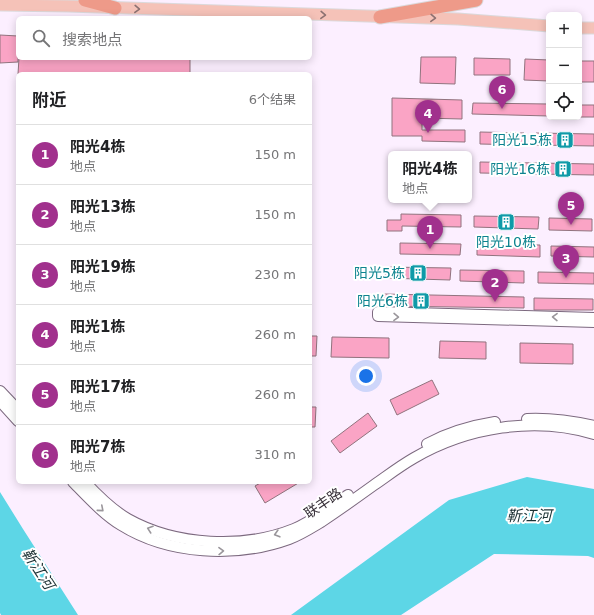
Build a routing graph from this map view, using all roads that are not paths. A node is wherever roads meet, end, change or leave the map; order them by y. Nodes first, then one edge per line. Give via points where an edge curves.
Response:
1 (85, 0) edge
2 (476, 0) edge
3 (0, 5) edge
4 (115, 8) junction
5 (380, 17) junction
6 (546, 26) edge
7 (582, 28) edge
8 (594, 28) edge
9 (594, 318) edge
10 (594, 322) edge
11 (0, 391) edge
12 (0, 401) edge
13 (16, 408) edge
14 (16, 419) edge
15 (594, 426) edge
16 (594, 434) edge
17 (75, 484) edge
18 (87, 484) edge

1 - 4 highway
2 - 5 highway
3 - 4 main road
4 -> 5 main road
5 -> 6 main road via 458,19
7 - 8 main road
9 -> 10 main road via 378,312 378,316
11 - 13 main road
12 - 14 main road
15 -> 18 main road, 联丰路 via 563,420 532,419 480,424 449,433 415,450 310,521 278,534 241,541 185,538 141,526 114,510
17 -> 16 main road, 联丰路 via 109,516 141,536 164,544 204,551 240,550 289,539 307,531 414,458 466,435 497,428 530,426 570,428

